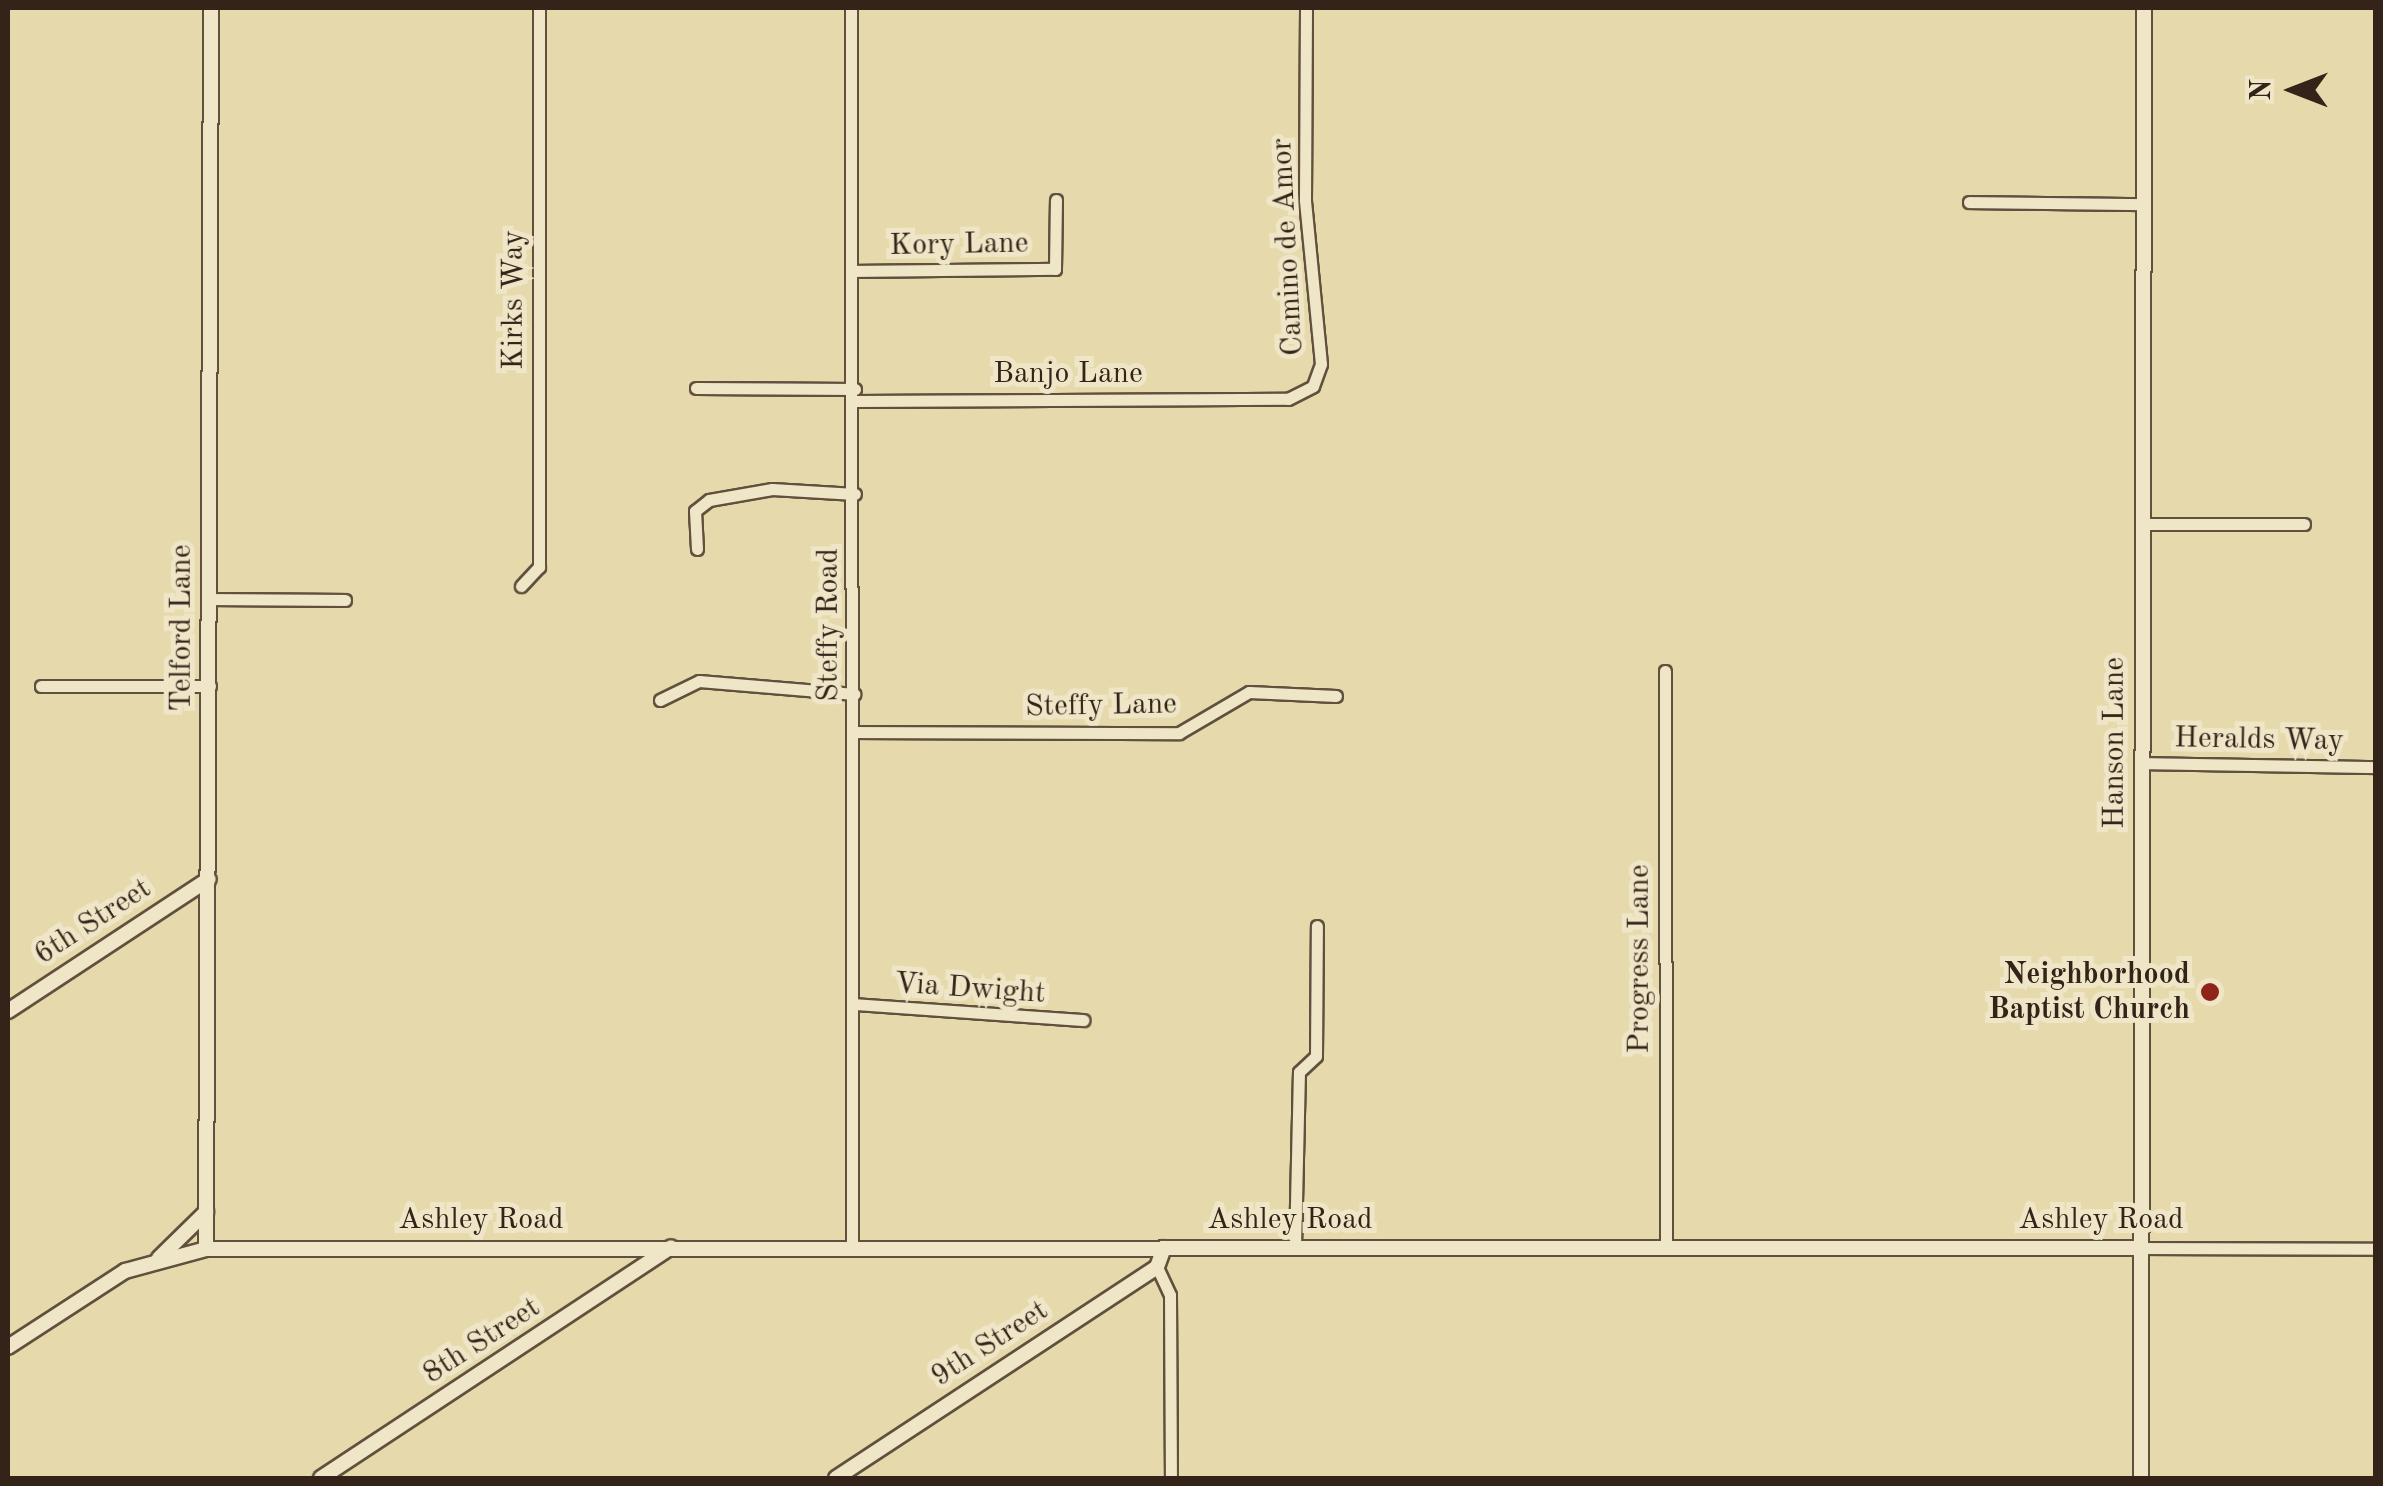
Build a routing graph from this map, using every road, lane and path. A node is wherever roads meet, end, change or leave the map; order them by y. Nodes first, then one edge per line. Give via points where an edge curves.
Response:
1 (211, 8) edge
2 (540, 8) edge
3 (851, 8) edge
4 (1306, 8) edge
5 (2144, 8) edge
6 (1056, 200) dead end
7 (1968, 202) dead end
8 (2144, 204) junction
9 (854, 271) junction
10 (696, 388) dead end
11 (855, 395) junction
12 (1280, 398) joint
13 (855, 494) junction
14 (2143, 524) junction
15 (2304, 524) dead end
16 (697, 549) dead end
17 (520, 586) dead end
18 (210, 599) junction
19 (345, 600) dead end
20 (1665, 671) dead end
21 (41, 686) dead end
22 (210, 686) junction
23 (854, 694) junction
24 (1336, 696) dead end
25 (660, 700) dead end
26 (854, 732) junction
27 (2142, 763) junction
28 (2376, 767) edge
29 (209, 879) junction
30 (1317, 926) dead end
31 (854, 1004) junction
32 (8, 1011) edge
33 (1082, 1020) dead end
34 (206, 1212) junction
35 (852, 1242) junction
36 (671, 1247) junction
37 (1296, 1247) junction
38 (1666, 1247) junction
39 (1164, 1248) junction
40 (2142, 1248) junction
41 (206, 1249) junction
42 (2376, 1249) edge
43 (158, 1258) junction
44 (1157, 1267) junction
45 (8, 1347) edge
46 (321, 1478) edge
47 (836, 1478) edge
48 (1171, 1478) edge
49 (2141, 1478) edge

1 - 18 street, Telford Lane
2 - 17 street, Kirks Way via 539,567
3 - 9 street, Steffy Road
4 - 12 street, Camino de Amor via 1305,200 1321,364 1313,386
5 - 8 street, Hanson Lane
6 - 9 street, Kory Lane via 1055,269
7 - 8 street
8 - 14 street, Hanson Lane
9 - 11 street, Steffy Road
10 - 11 street, Banjo Lane
11 - 12 street, Banjo Lane
11 - 13 street, Steffy Road
13 - 16 street via 772,489 709,500 695,510
13 - 23 street, Steffy Road
14 - 15 street
14 - 27 street, Hanson Lane
18 - 19 street
18 - 22 street, Telford Lane
20 - 38 street, Progress Lane
21 - 22 street
22 - 29 street, Telford Lane
23 - 25 street via 699,681
23 - 26 street, Steffy Road
24 - 26 street, Steffy Lane via 1250,692 1179,734
26 - 31 street, Steffy Road
27 - 28 street, Heralds Way
27 - 40 street, Hanson Lane
29 - 32 street, 6th Street
29 - 34 street, Telford Lane
30 - 37 street via 1316,1056 1299,1072
31 - 33 street, Via Dwight
31 - 35 street, Steffy Road
34 - 41 street, Telford Lane
34 - 43 street
35 - 36 street, Ashley Road
35 - 39 street, Ashley Road
36 - 41 street, Ashley Road
36 - 46 street, 8th Street
37 - 38 street, Ashley Road
37 - 39 street, Ashley Road
38 - 40 street, Ashley Road
39 - 44 street
40 - 42 street, Ashley Road
40 - 49 street, Hanson Lane
41 - 43 street, Ashley Road
43 - 45 street
44 - 47 street, 9th Street
44 - 48 street via 1170,1294

